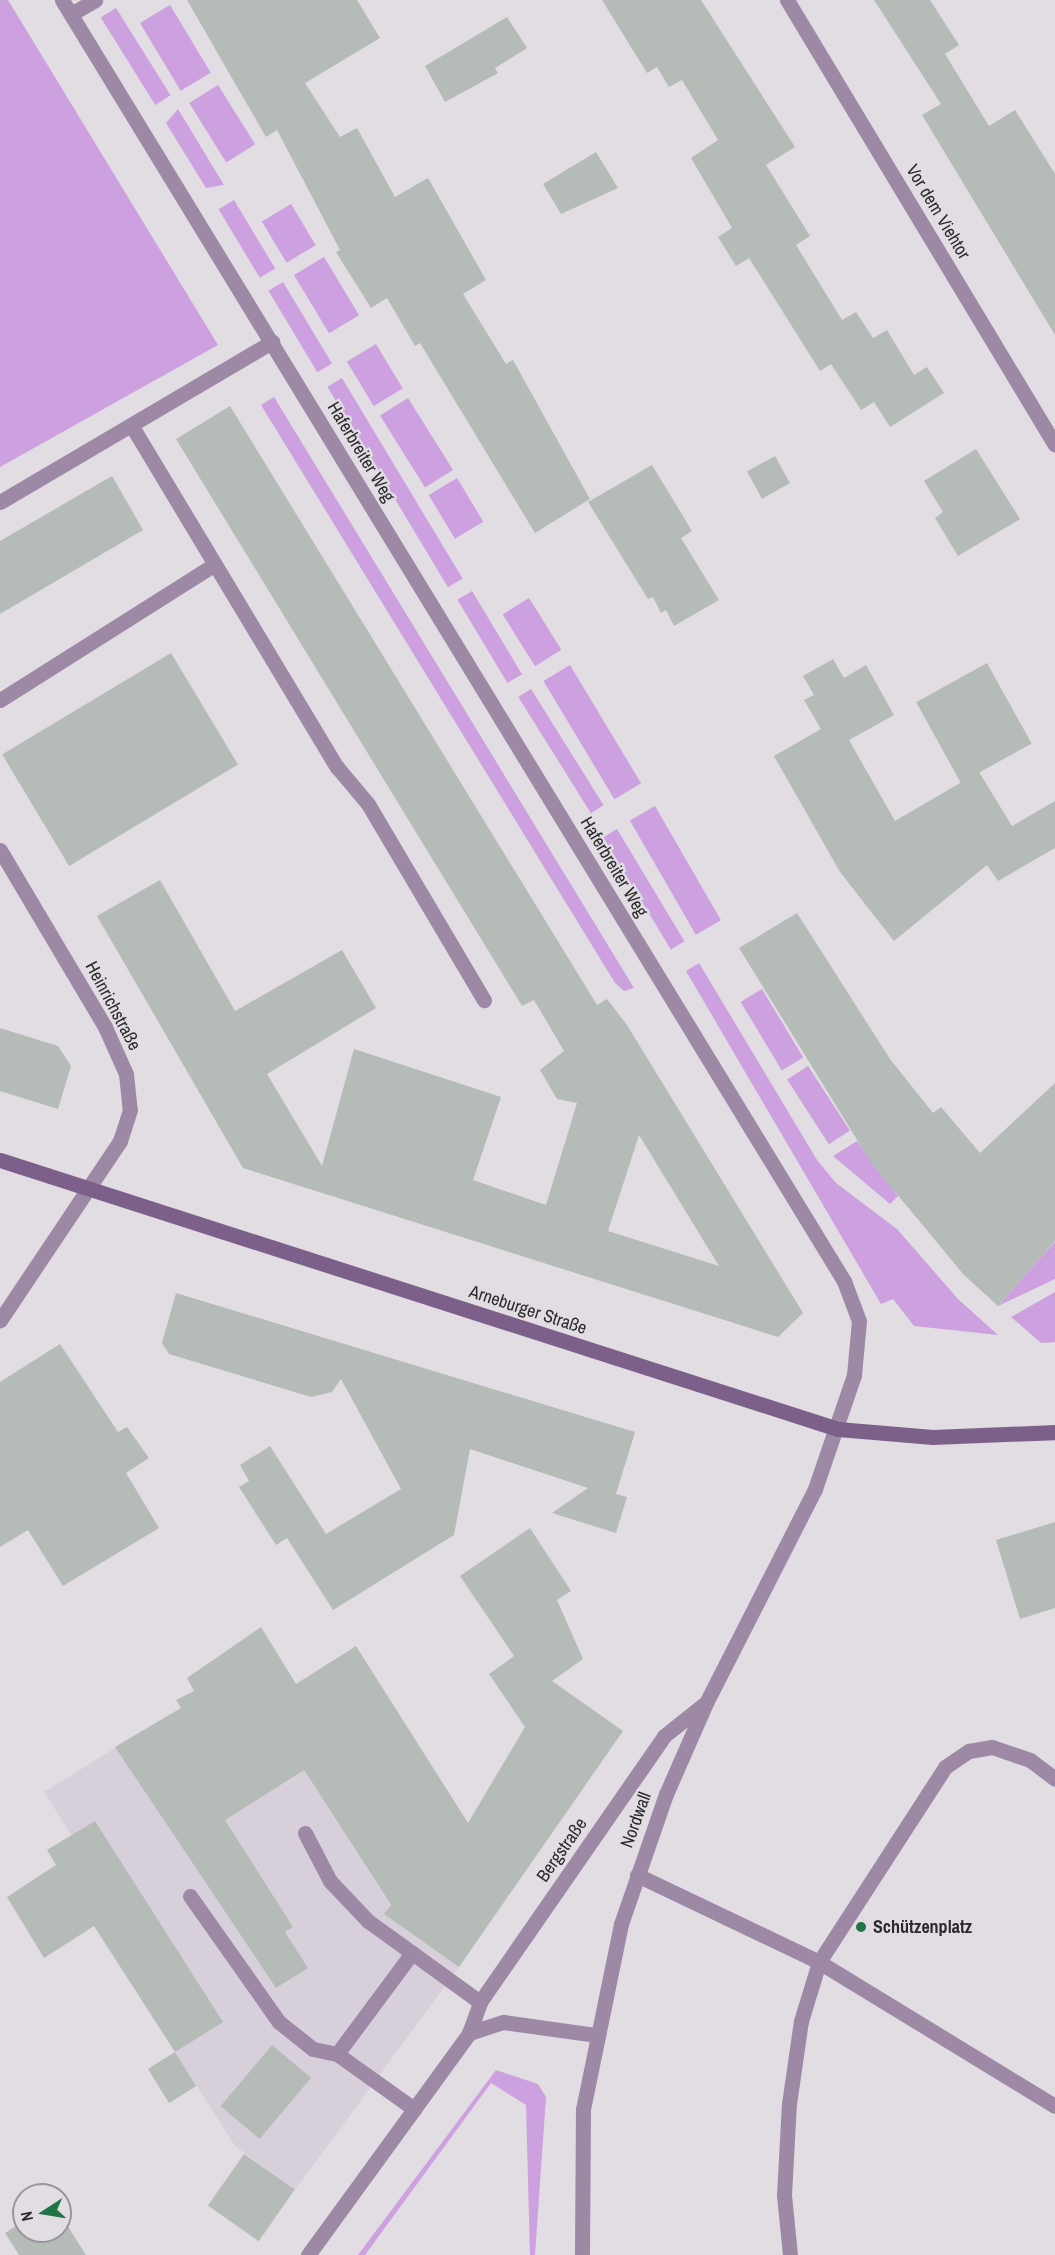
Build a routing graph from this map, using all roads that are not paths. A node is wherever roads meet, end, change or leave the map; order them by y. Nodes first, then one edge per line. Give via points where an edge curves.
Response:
1 (62, 0) edge
2 (95, 0) edge
3 (787, 0) edge
4 (71, 15) junction
5 (272, 342) junction
6 (133, 428) junction
7 (1055, 445) edge
8 (0, 502) edge
9 (216, 564) junction
10 (0, 700) edge
11 (0, 850) edge
12 (484, 1000) dead end
13 (0, 1160) edge
14 (88, 1188) junction
15 (0, 1320) edge
16 (838, 1428) junction
17 (1055, 1432) edge
18 (706, 1704) junction
19 (1055, 1779) edge
20 (305, 1833) dead end
21 (638, 1875) junction
22 (190, 1896) dead end
23 (412, 1953) junction
24 (819, 1962) junction
25 (480, 2002) junction
26 (469, 2033) junction
27 (595, 2035) junction
28 (337, 2054) junction
29 (1055, 2106) edge
30 (414, 2109) junction
31 (308, 2255) edge
32 (582, 2255) edge
33 (790, 2255) edge

1 - 4 street, Haferbreiter Weg
2 - 4 street
3 - 7 street, Vor dem Viehtor
4 - 5 street, Haferbreiter Weg
5 - 6 street
5 - 16 street, Haferbreiter Weg via 844,1281 860,1328
6 - 8 street
6 - 9 street
9 - 10 street
9 - 12 street
11 - 14 street, Heinrichstraße via 105,1027 126,1074 125,1128
13 - 14 main road, Arneburger Straße
14 - 15 street, Heinrichstraße
14 - 16 main road, Arneburger Straße
16 - 17 main road, Arneburger Straße via 933,1437
16 - 18 street, Nordwall via 815,1489
18 - 21 street, Nordwall
18 - 25 street, Bergstraße via 663,1736
19 - 24 street via 1030,1760 992,1747 969,1750 945,1767
20 - 23 street via 330,1881 368,1922
21 - 24 street
21 - 27 street, Nordwall
22 - 28 street via 279,2022 313,2049
23 - 25 street
23 - 28 street
24 - 29 street
24 - 33 street via 801,2021 789,2104 784,2195
25 - 26 street, Bergstraße
26 - 27 street via 503,2022
26 - 30 street, Bergstraße
27 - 32 street, Nordwall via 583,2109
28 - 30 street
30 - 31 street, Bergstraße

